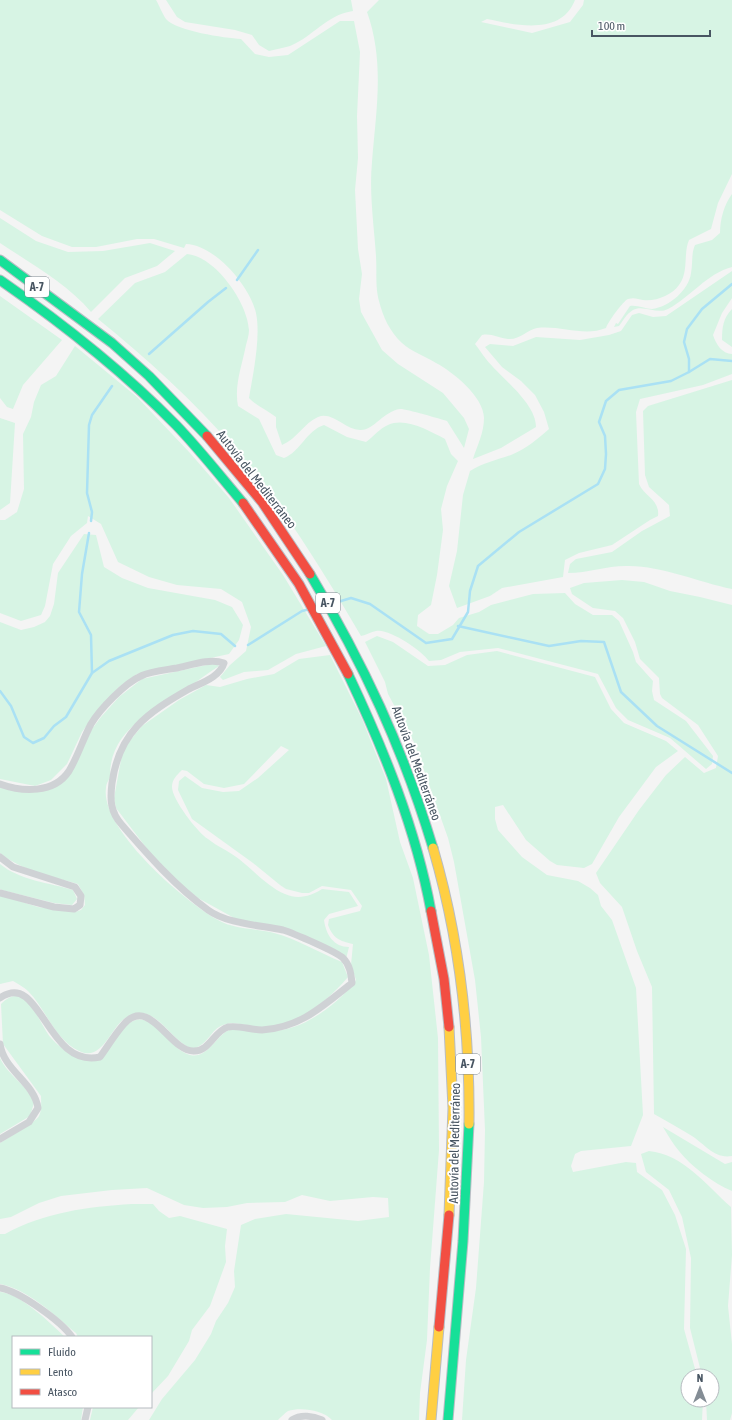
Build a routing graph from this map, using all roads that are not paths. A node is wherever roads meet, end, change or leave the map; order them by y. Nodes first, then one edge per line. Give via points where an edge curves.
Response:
1 (0, 260) edge
2 (0, 280) edge
3 (0, 784) edge
4 (0, 857) edge
5 (0, 893) edge
6 (0, 998) edge
7 (0, 1044) edge
8 (0, 1140) edge
9 (0, 1288) edge
10 (71, 1336) edge
11 (88, 1408) edge
12 (85, 1420) edge
13 (292, 1420) edge
14 (322, 1420) edge
15 (431, 1420) edge
16 (448, 1420) edge

1 - 16 highway, Autovía del Mediterráneo / A-7 via 75,314 145,373 209,438 257,495 291,543 353,647 388,718 425,819 454,937 463,999 470,1120
2 - 15 highway, Autovía del Mediterráneo / A-7 via 64,327 125,377 198,449 244,506 303,592 334,646 373,724 389,763 409,822 438,941 447,1001 452,1062 454,1115 451,1185
3 - 6 street via 11,788 35,790 54,784 68,772 92,723 111,700 141,675 204,662 224,663 223,668 212,678 159,708 141,722 129,736 120,748 117,758 110,798 112,808 117,819 160,869 209,911 237,922 283,931 343,958 351,972 352,983 313,1014 286,1027 261,1030 228,1027 220,1031 208,1046 196,1052 178,1045 150,1019 140,1016 124,1024 100,1057 93,1058 84,1058 73,1053 52,1033 37,1007 23,995 15,992
4 - 5 street via 13,867 75,887 82,896 80,904 74,909 54,907
7 - 8 street via 4,1060 36,1097 38,1108 29,1122
9 - 10 street via 10,1290 30,1301
11 - 12 street
13 - 14 street via 307,1416

